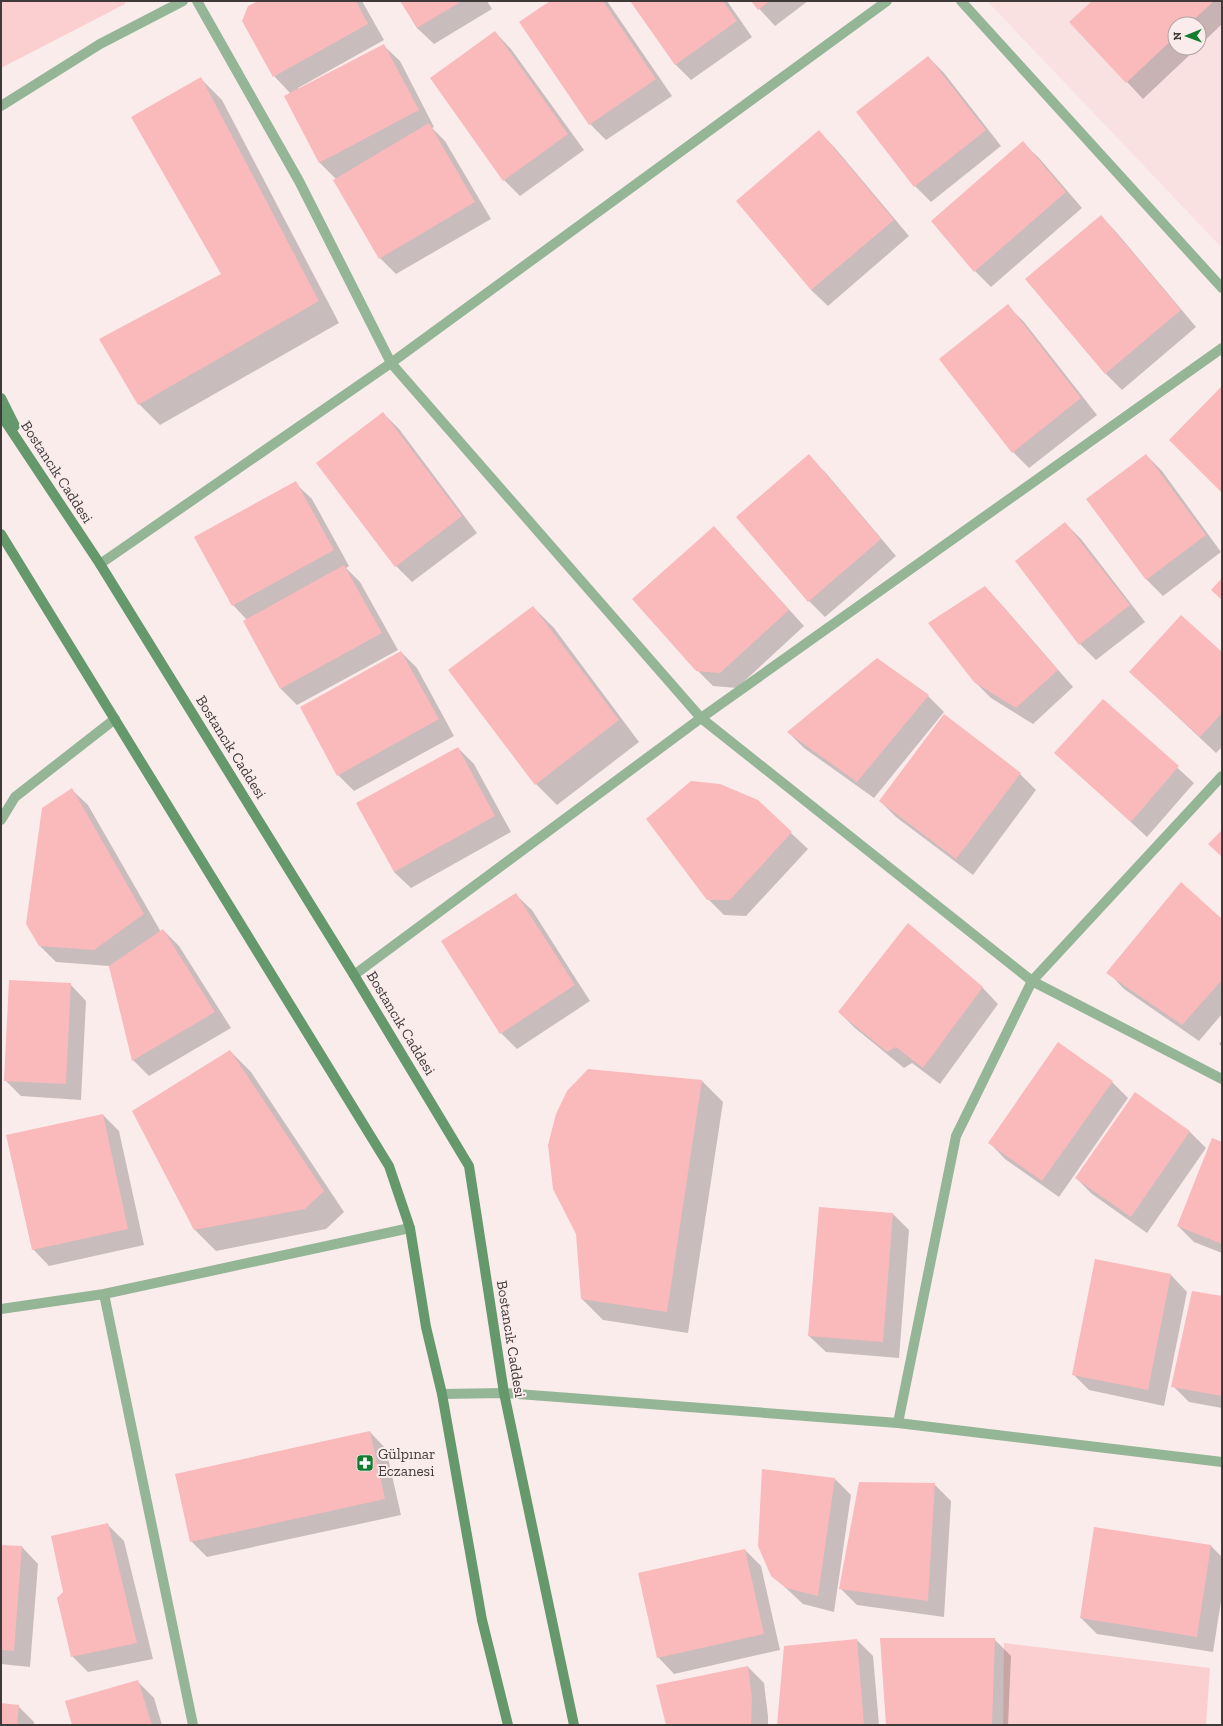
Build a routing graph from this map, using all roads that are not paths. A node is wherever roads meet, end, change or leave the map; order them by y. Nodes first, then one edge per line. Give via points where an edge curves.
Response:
1 (183, 1) edge
2 (197, 1) edge
3 (887, 1) edge
4 (960, 1) edge
5 (1, 106) edge
6 (1222, 288) edge
7 (1222, 348) edge
8 (391, 363) junction
9 (1, 398) edge
10 (1, 415) edge
11 (34, 464) junction
12 (1, 534) edge
13 (100, 564) junction
14 (701, 718) junction
15 (115, 719) junction
16 (1222, 776) edge
17 (1, 820) edge
18 (354, 974) junction
19 (1032, 981) junction
20 (1222, 1079) edge
21 (410, 1228) junction
22 (104, 1294) junction
23 (1, 1309) edge
24 (504, 1393) junction
25 (442, 1394) junction
26 (898, 1423) junction
27 (1222, 1462) edge
28 (193, 1725) edge
29 (508, 1725) edge
30 (574, 1725) edge

1 - 5 street via 100,44
2 - 8 street via 299,181
3 - 8 street
4 - 6 street
7 - 14 street
8 - 13 street
8 - 14 street
9 - 11 main road
10 - 11 main road, Bostancık Caddesi
11 - 13 main road, Bostancık Caddesi
12 - 15 main road
13 - 18 main road, Bostancık Caddesi
14 - 18 street
14 - 19 street
15 - 17 street via 15,798
15 - 21 main road via 389,1166
16 - 19 street
18 - 24 main road, Bostancık Caddesi via 469,1166
19 - 20 street
19 - 26 street via 956,1136
21 - 22 street
21 - 25 main road via 426,1327
22 - 23 street
22 - 28 street
24 - 25 street
24 - 26 street
24 - 30 main road, Bostancık Caddesi
25 - 29 main road via 482,1620
26 - 27 street

